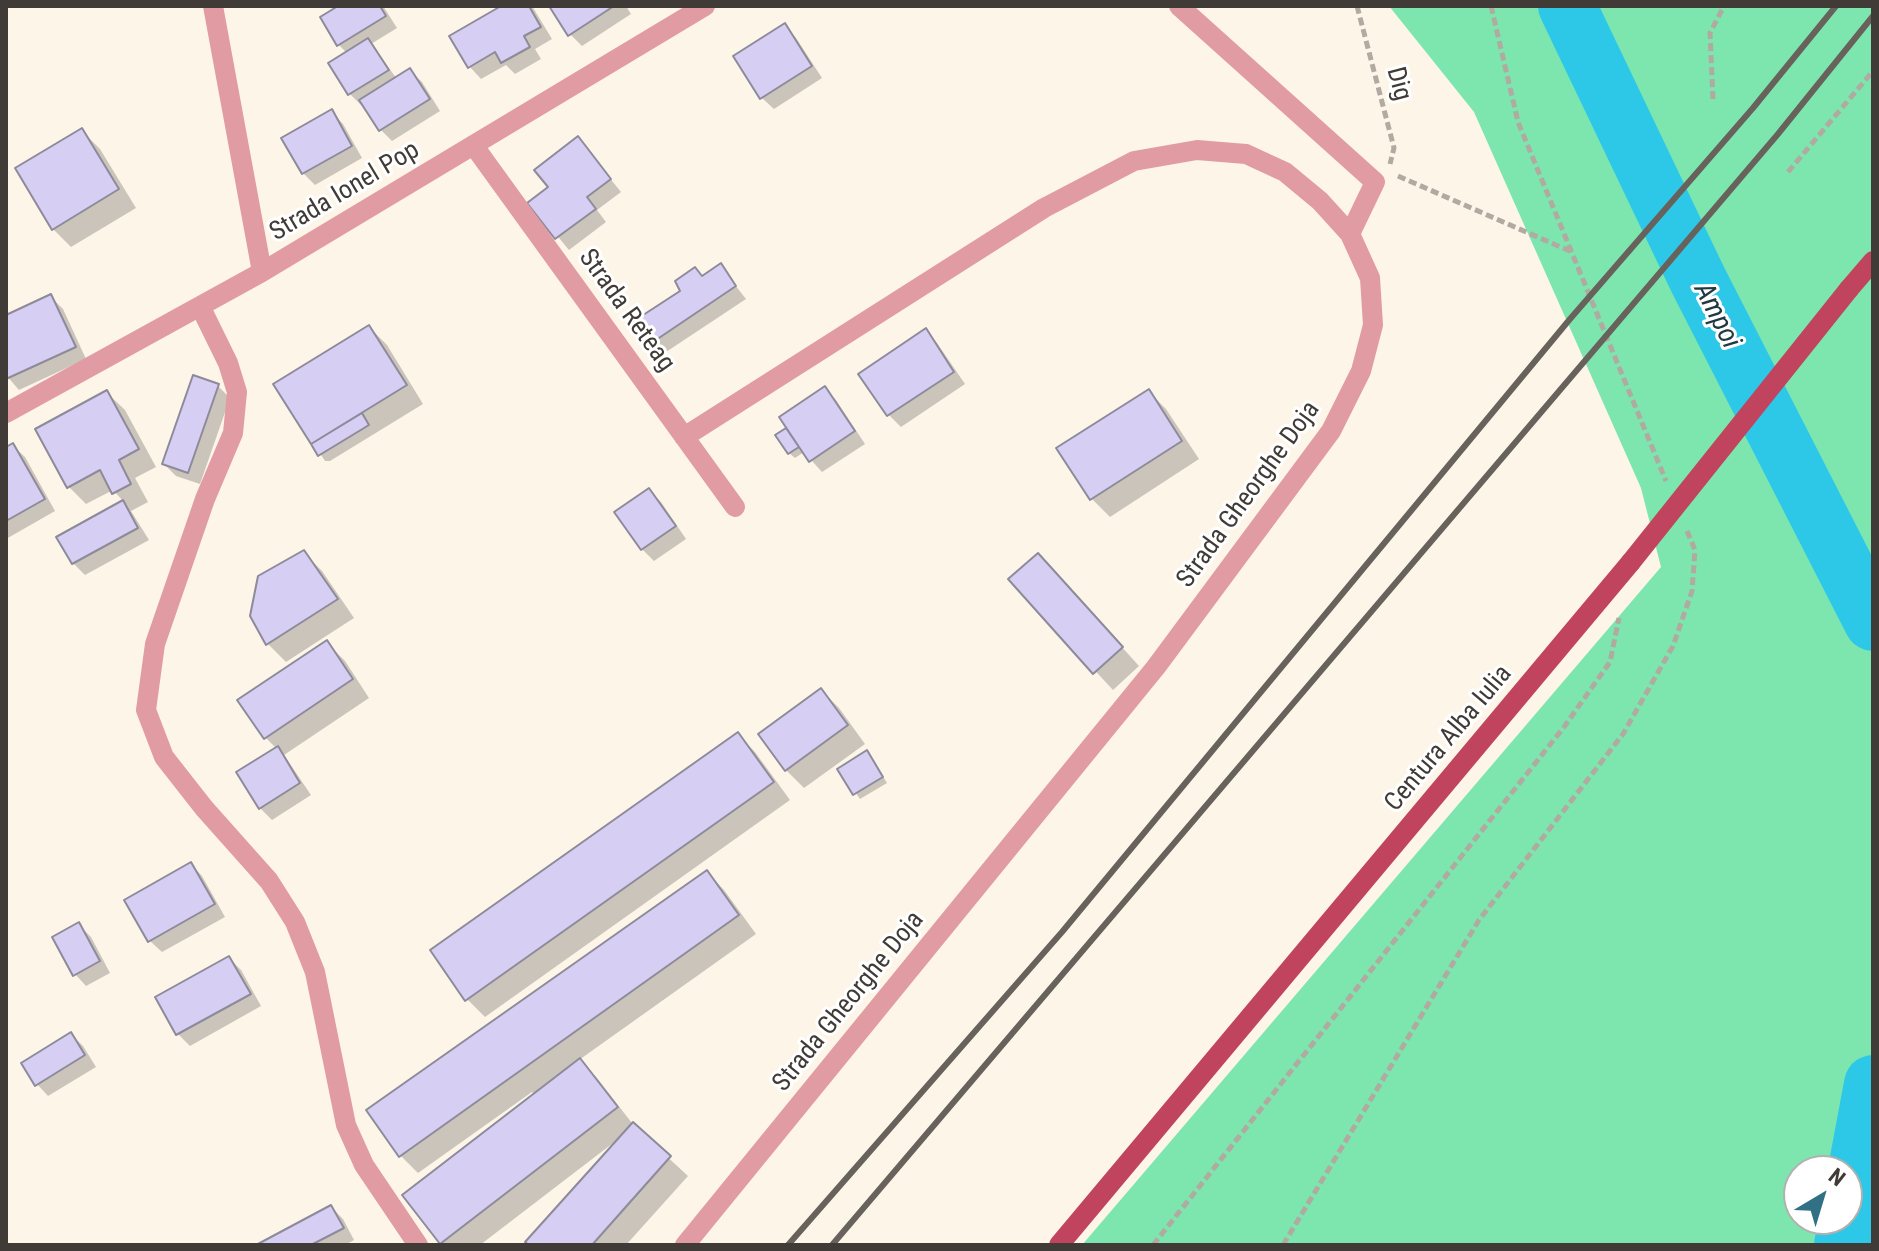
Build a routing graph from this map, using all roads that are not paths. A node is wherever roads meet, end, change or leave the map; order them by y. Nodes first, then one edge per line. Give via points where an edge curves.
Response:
1 (213, 6) edge
2 (705, 6) edge
3 (1179, 6) edge
4 (474, 146) junction
5 (1350, 234) junction
6 (1873, 261) edge
7 (262, 272) junction
8 (201, 308) junction
9 (6, 413) edge
10 (684, 437) junction
11 (735, 507) dead end
12 (418, 1245) edge
13 (685, 1245) edge
14 (1059, 1245) edge

1 - 7 street
2 - 4 street, Strada Ionel Pop
3 - 5 street via 1380,176
4 - 7 street, Strada Ionel Pop
4 - 10 street, Strada Reteag
5 - 10 street, Strada Gheorghe Doja via 1285,172 1246,154 1197,150 1134,161 1044,208
5 - 13 street, Strada Gheorghe Doja via 1370,278 1373,325 1361,371 1331,431 1156,667
6 - 14 main road, Centura Alba Iulia, bridge via 1631,562
7 - 8 street, Strada Ionel Pop
8 - 9 street, Strada Ionel Pop
8 - 12 street via 237,392 233,433 155,644 146,710 164,757 269,881 295,922 315,972 346,1125 364,1165
10 - 11 street, Strada Reteag

